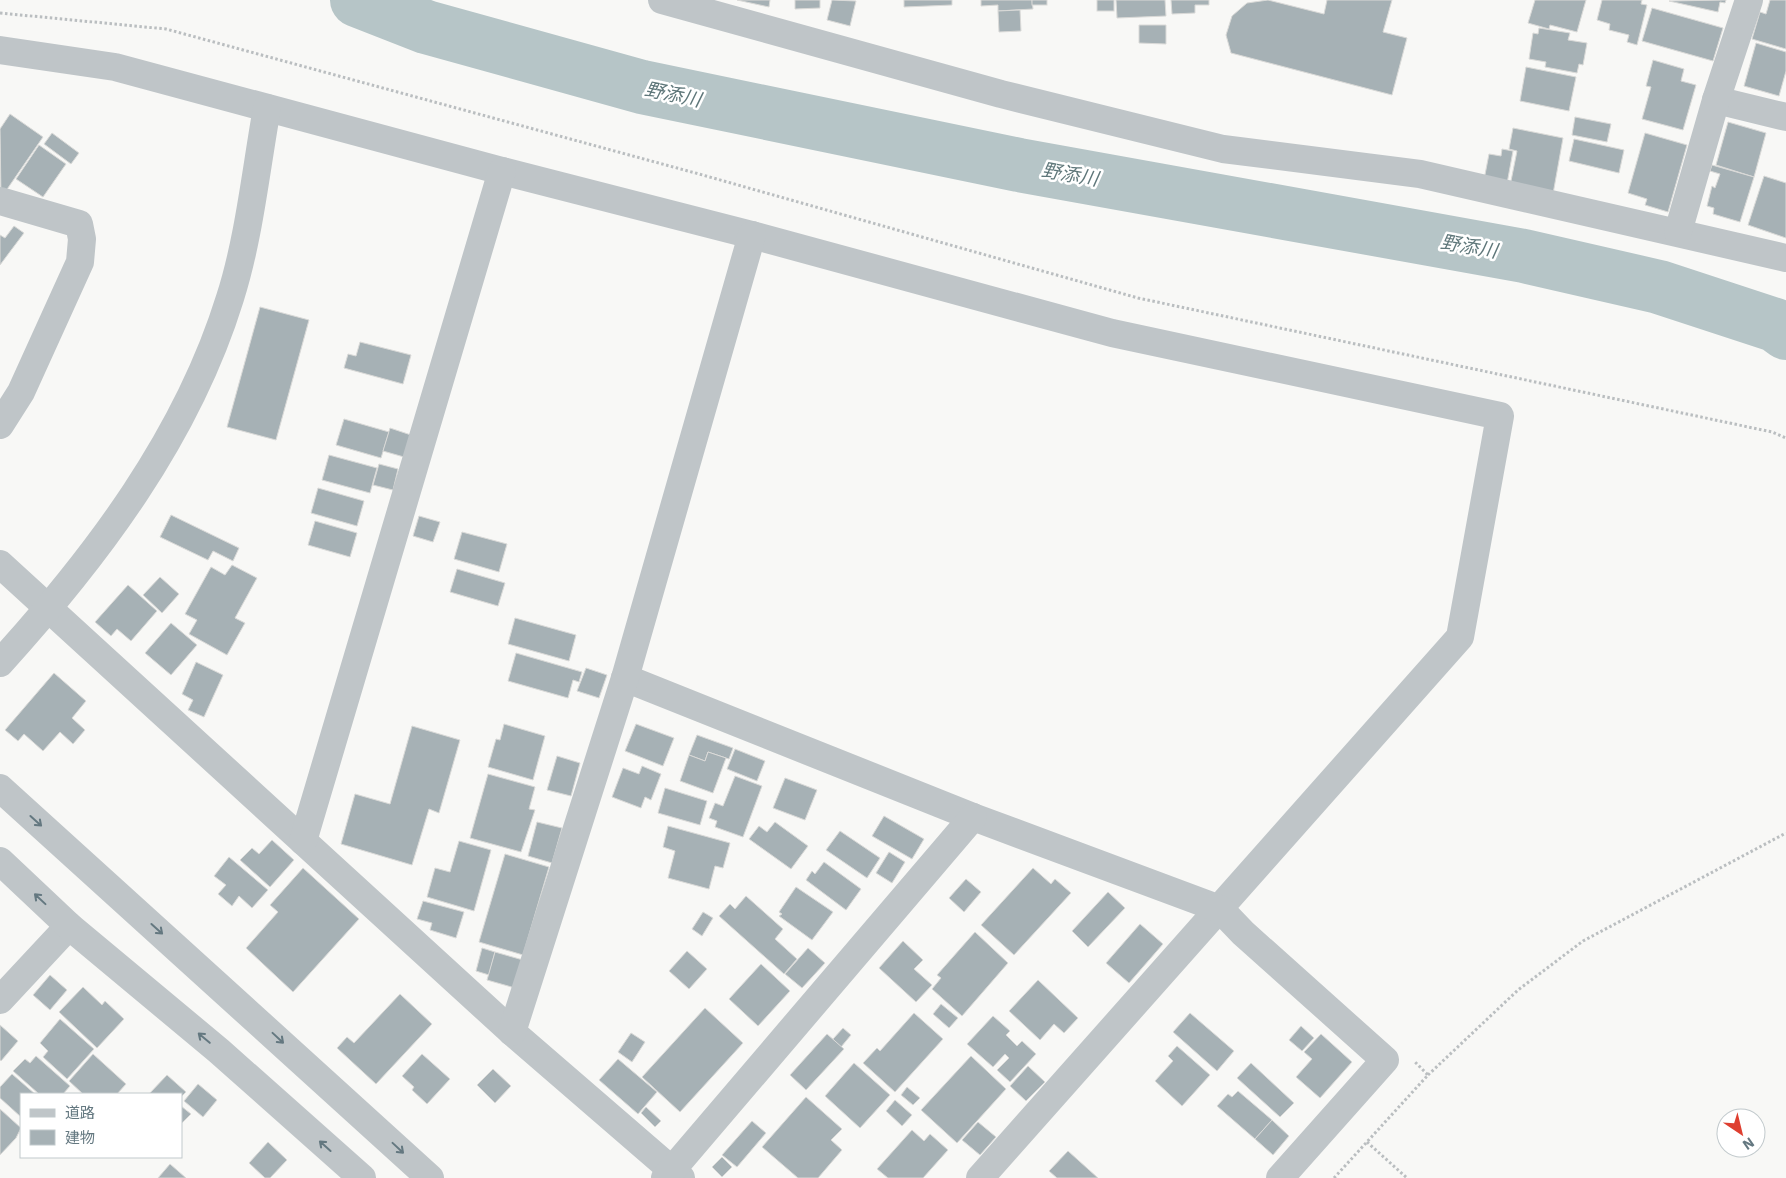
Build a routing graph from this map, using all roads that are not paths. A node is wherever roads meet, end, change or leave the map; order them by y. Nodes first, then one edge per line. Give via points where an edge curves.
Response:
1 (662, 0) edge
2 (1749, 0) edge
3 (703, 5) edge
4 (0, 50) edge
5 (1716, 100) junction
6 (267, 108) junction
7 (1786, 117) edge
8 (502, 171) junction
9 (0, 201) edge
10 (1678, 232) junction
11 (752, 235) junction
12 (1786, 258) edge
13 (0, 425) edge
14 (0, 564) edge
15 (48, 610) junction
16 (0, 664) edge
17 (625, 678) junction
18 (0, 788) edge
19 (973, 817) junction
20 (303, 841) junction
21 (0, 861) edge
22 (1220, 909) junction
23 (68, 926) junction
24 (0, 1000) edge
25 (512, 1032) junction
26 (673, 1176) edge
27 (362, 1178) edge
28 (430, 1178) edge
29 (980, 1178) edge
30 (1280, 1178) edge

1 - 3 street
2 - 5 street
3 - 10 street via 1001,94 1223,149 1420,174
4 - 6 street via 115,66
5 - 7 street
5 - 10 street
6 - 8 street
6 - 15 street via 231,296 186,408 140,487
8 - 11 street
8 - 20 street
9 - 13 street via 79,224 82,239 80,262 20,392
10 - 12 street
11 - 17 street
11 - 22 street via 1112,333 1500,416 1460,637
14 - 15 street
15 - 16 street
15 - 20 street
17 - 19 street
17 - 25 street
18 -> 28 street
19 - 22 street
19 - 26 street
20 - 25 street
23 -> 21 street
22 - 29 street
22 - 30 street via 1384,1060
23 - 24 street
27 -> 23 street via 220,1052
25 - 26 street

